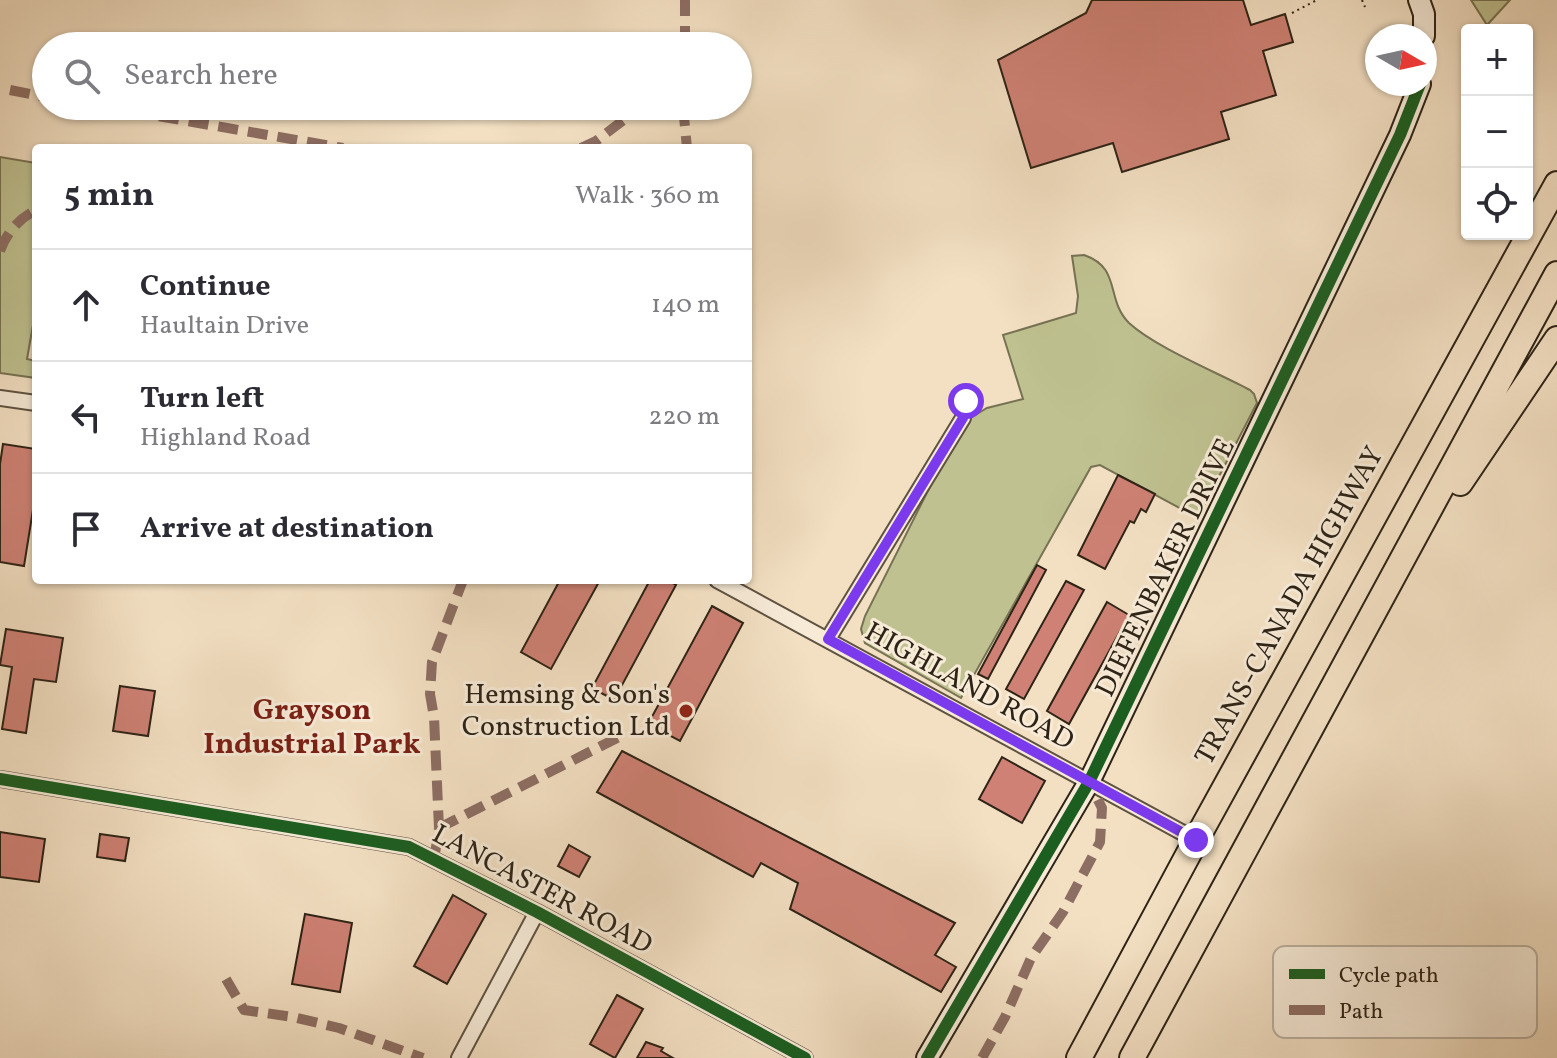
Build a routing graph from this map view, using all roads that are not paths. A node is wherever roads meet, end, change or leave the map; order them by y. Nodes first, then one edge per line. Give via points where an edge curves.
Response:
1 (1419, 0) edge
2 (1424, 24) edge
3 (1415, 96) edge
4 (1557, 184) edge
5 (1557, 274) edge
6 (1557, 339) edge
7 (0, 398) edge
8 (966, 401) dead end
9 (32, 402) edge
10 (725, 584) edge
11 (1383, 598) junction
12 (828, 639) junction
13 (0, 779) edge
14 (1089, 782) junction
15 (1196, 840) junction
16 (537, 912) junction
17 (459, 1058) edge
18 (805, 1058) edge
19 (927, 1058) edge
20 (1079, 1058) edge
21 (1132, 1058) edge

1 - 2 street
3 - 14 street, DIEFENBAKER DRIVE
4 - 15 highway, TRANS-CANADA HIGHWAY
5 - 11 highway
6 - 11 highway
7 - 9 street
8 - 12 street via 963,418
10 - 12 street, HIGHLAND ROAD
11 - 21 highway
12 - 14 street, HIGHLAND ROAD
13 - 16 street, LANCASTER ROAD via 409,847
14 - 15 street, HIGHLAND ROAD
14 - 19 street, DIEFENBAKER DRIVE
15 - 20 highway, TRANS-CANADA HIGHWAY
16 - 17 street
16 - 18 street, LANCASTER ROAD

